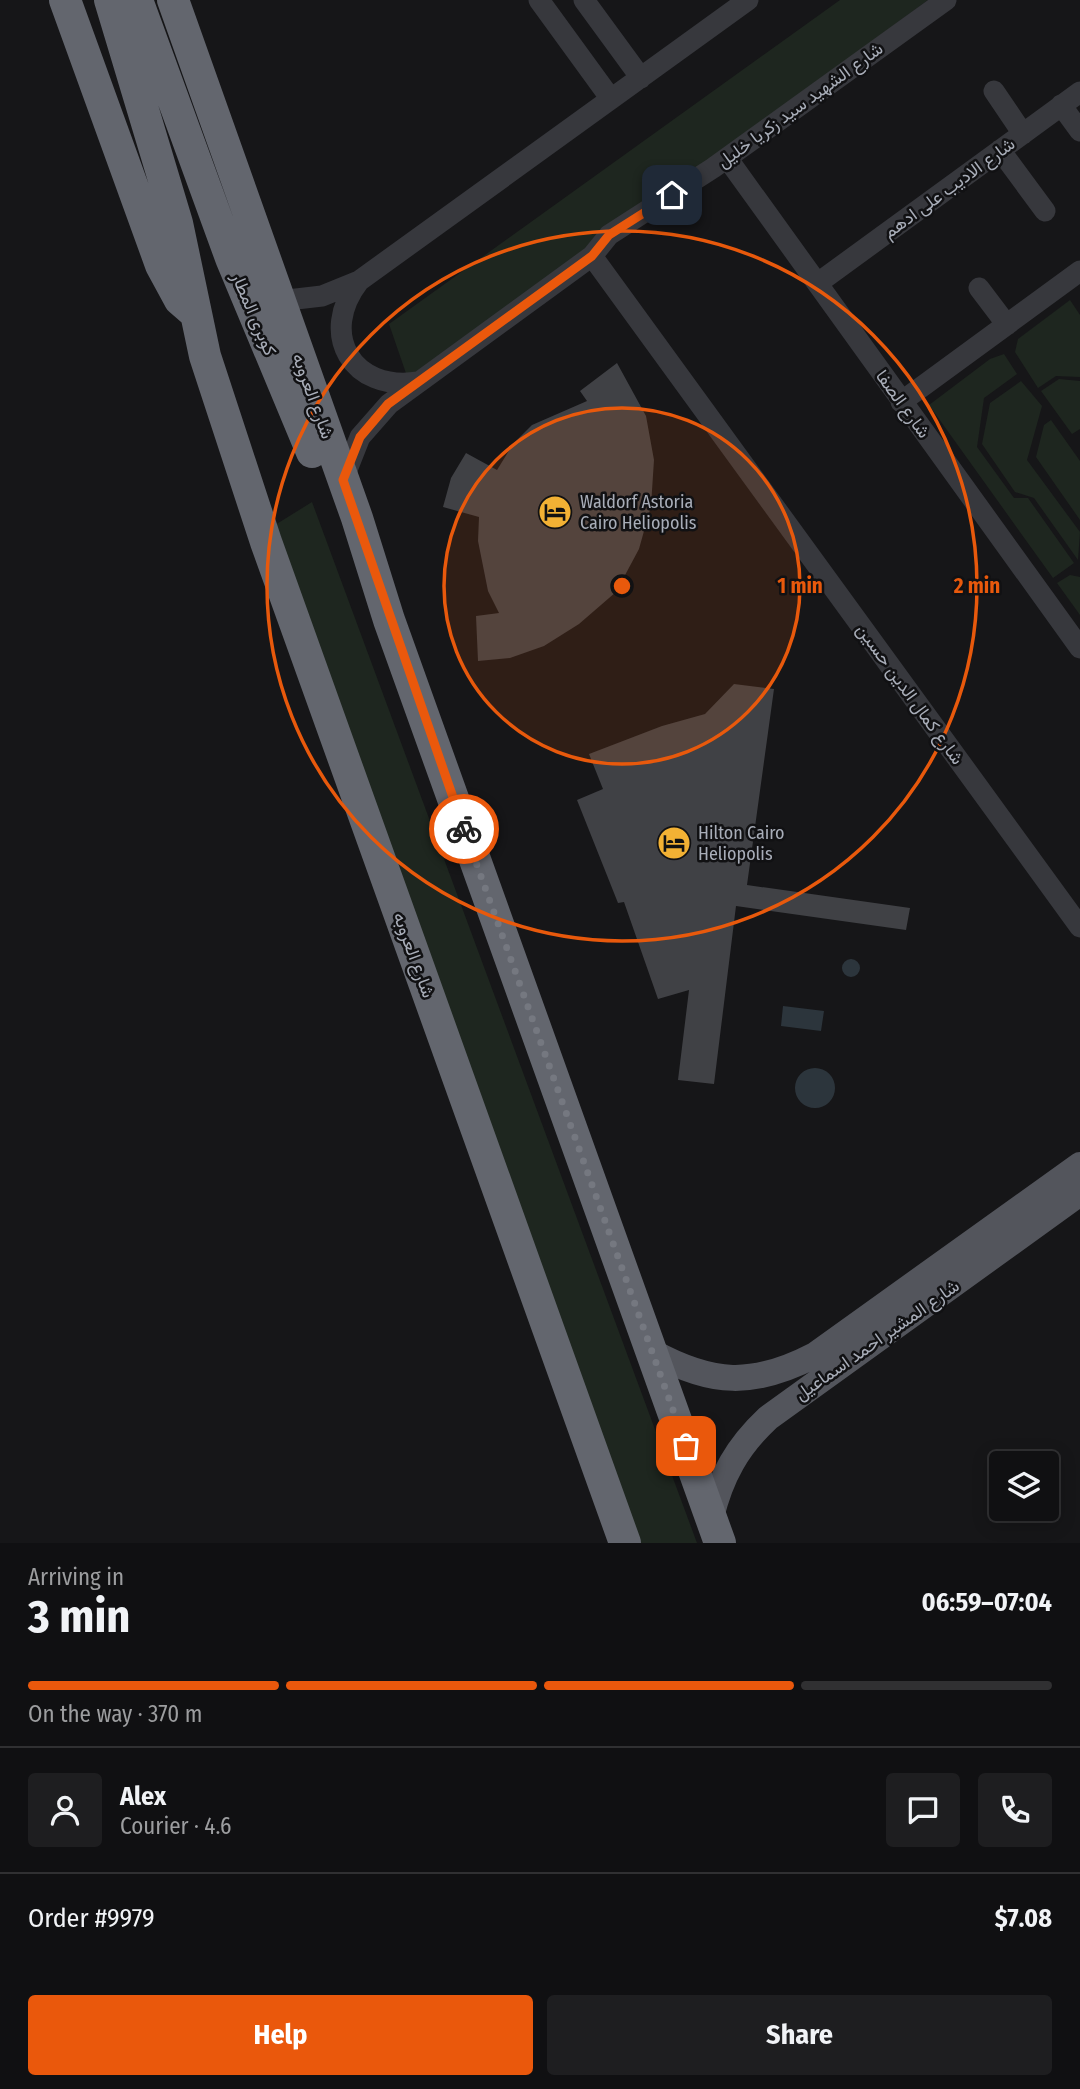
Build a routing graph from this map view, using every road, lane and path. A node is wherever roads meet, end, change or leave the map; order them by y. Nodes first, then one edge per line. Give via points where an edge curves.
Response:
1 (65, 0) edge
2 (110, 0) edge
3 (138, 0) edge
4 (173, 0) edge
5 (539, 0) edge
6 (584, 0) edge
7 (748, 0) edge
8 (946, 0) edge
9 (641, 78) junction
10 (994, 91) dead end
11 (1080, 92) edge
12 (611, 99) junction
13 (1061, 106) junction
14 (1080, 131) edge
15 (1023, 134) junction
16 (1000, 150) junction
17 (727, 159) junction
18 (1045, 211) dead end
19 (592, 256) junction
20 (1080, 271) edge
21 (359, 281) junction
22 (818, 283) junction
23 (979, 288) dead end
24 (279, 302) junction
25 (195, 314) junction
26 (1007, 325) junction
27 (418, 382) junction
28 (901, 401) junction
29 (343, 480) junction
30 (389, 620) junction
31 (1080, 648) edge
32 (1080, 927) edge
33 (1080, 1166) edge
34 (1080, 1193) edge
35 (959, 1266) junction
36 (652, 1352) junction
37 (719, 1535) edge
38 (625, 1543) edge

1 - 25 highway via 161,265 180,300
2 - 25 highway, شارع العروبه via 177,223
3 - 30 highway, كوبرى المطار via 231,258 352,550
4 - 24 highway, شارع العروبه
5 - 12 street
6 - 9 street
7 - 9 street
8 - 17 street, شارع الشهيد سيد زكريا خليل
9 - 12 street
10 - 15 street
11 - 13 street, شارع الاديب على ادهم
12 - 21 street
13 - 14 street
13 - 15 street, شارع الاديب على ادهم
15 - 16 street, شارع الاديب على ادهم
16 - 18 street
16 - 22 street, شارع الاديب على ادهم
17 - 19 street, شارع الشهيد سيد زكريا خليل via 609,235
17 - 22 street, شارع الصفا
19 - 27 street, شارع الشهيد سيد زكريا خليل
19 - 32 street, شارع كمال الدين حسين
20 - 26 street
21 - 24 street via 322,296
21 - 27 street via 346,297 340,316 348,355 361,371 378,381
22 - 28 street, شارع الصفا
23 - 26 street
24 - 29 highway, شارع العروبه
25 - 38 highway, شارع العروبه via 266,542
26 - 28 street
27 - 29 street, شارع الشهيد سيد زكريا خليل via 371,422 352,453
28 - 31 street, شارع الصفا
29 - 30 highway, شارع العروبه
30 - 36 highway, شارع العروبه
33 - 35 main road, شارع المشير احمد اسماعيل
34 - 35 main road, شارع المشير احمد اسماعيل
35 - 36 main road, شارع المشير احمد اسماعيل via 815,1354 777,1371 725,1380 698,1375
35 - 37 main road, شارع المشير احمد اسماعيل via 747,1438 718,1489
36 - 37 highway, شارع العروبه

